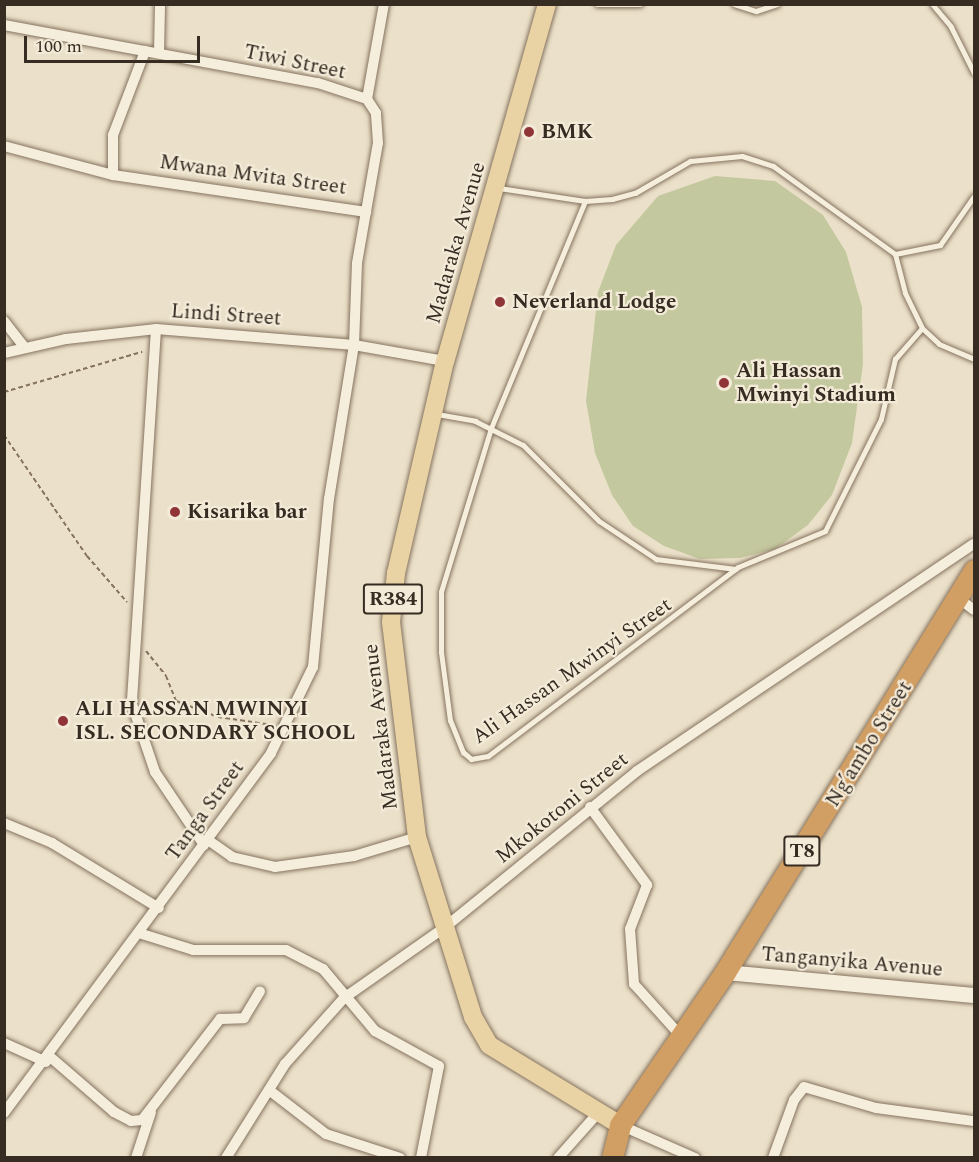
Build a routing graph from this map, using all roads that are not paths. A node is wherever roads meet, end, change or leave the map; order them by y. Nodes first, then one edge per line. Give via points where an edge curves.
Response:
1 (160, 4) edge
2 (384, 4) edge
3 (548, 4) edge
4 (597, 4) edge
5 (640, 4) edge
6 (734, 4) edge
7 (777, 4) edge
8 (932, 4) edge
9 (4, 26) edge
10 (145, 51) junction
11 (159, 53) junction
12 (975, 74) edge
13 (367, 99) junction
14 (4, 146) edge
15 (113, 175) junction
16 (495, 188) junction
17 (975, 196) edge
18 (585, 201) junction
19 (366, 212) junction
20 (895, 254) junction
21 (4, 321) edge
22 (922, 328) junction
23 (156, 329) junction
24 (354, 345) junction
25 (24, 347) junction
26 (4, 353) edge
27 (975, 359) edge
28 (446, 361) junction
29 (433, 414) junction
30 (491, 428) junction
31 (975, 544) edge
32 (735, 569) junction
33 (975, 570) edge
34 (968, 605) edge
35 (591, 807) junction
36 (4, 823) edge
37 (417, 837) junction
38 (206, 842) junction
39 (159, 908) junction
40 (444, 928) junction
41 (142, 934) junction
42 (725, 972) junction
43 (260, 991) dead end
44 (975, 995) edge
45 (344, 998) junction
46 (680, 1035) junction
47 (4, 1043) edge
48 (47, 1059) junction
49 (269, 1090) junction
50 (19, 1096) junction
51 (4, 1100) edge
52 (153, 1108) junction
53 (4, 1113) edge
54 (597, 1114) junction
55 (975, 1121) edge
56 (620, 1125) junction
57 (136, 1158) edge
58 (226, 1158) edge
59 (400, 1158) edge
60 (422, 1158) edge
61 (558, 1158) edge
62 (612, 1158) edge
63 (695, 1158) edge
64 (773, 1158) edge

1 - 11 street
2 - 13 street
3 - 16 main road, Madaraka Avenue / R384
4 - 5 lane
6 - 7 lane via 756,11
8 - 12 lane via 951,27
9 - 10 street, Tiwi Street
10 - 11 street, Tiwi Street
10 - 15 street via 113,135
11 - 13 street, Tiwi Street via 318,83
13 - 19 street via 379,125
14 - 15 street, Mwana Mvita Street
15 - 19 street, Mwana Mvita Street
16 - 18 lane
16 - 28 main road, Madaraka Avenue / R384
17 - 20 lane via 940,246
18 - 20 lane via 635,193 690,160 742,156 773,166
18 - 30 lane, Ali Hassan Mwinyi Street
19 - 24 street, Mwana Mvita Street via 352,311
20 - 22 lane via 904,293
21 - 25 street
22 - 27 lane via 939,344
22 - 32 lane, Ali Hassan Mwinyi Street via 895,359 881,419 825,531
23 - 24 street, Lindi Street
23 - 25 street, Lindi Street
23 - 38 street via 135,611 134,716 155,772
24 - 28 street, Lindi Street
24 - 38 street, Tanga Street via 329,499 314,660 286,728
25 - 26 street, Lindi Street
28 - 29 main road, Madaraka Avenue / R384
29 - 30 lane, Ali Hassan Mwinyi Street
29 - 37 main road, Madaraka Avenue / R384 via 396,573 391,622
30 - 32 lane, Ali Hassan Mwinyi Street via 523,445 617,536 656,560
30 - 32 lane, Ali Hassan Mwinyi Street via 441,592 441,652 450,720 467,757 488,756
31 - 35 street, Mkokotoni Street
33 - 34 highway, Ng’ambo Street / T8
34 - 42 highway, Ng’ambo Street / T8
35 - 40 street, Mkokotoni Street
35 - 46 street via 647,885 630,929 632,973 639,994
36 - 39 street via 52,843
37 - 38 street via 354,856 275,867 232,857
37 - 40 main road, Madaraka Avenue / R384
38 - 39 street, Tanga Street
39 - 41 street, Tanga Street
40 - 45 street, Mkokotoni Street
40 - 54 main road, Madaraka Avenue / R384 via 473,1017 489,1045
41 - 45 street via 193,950 298,953 323,969
41 - 48 street, Tanga Street
42 - 44 main road, Tanganyika Avenue
42 - 46 highway, Ng’ambo Street / T8
43 - 52 street via 244,1018 220,1019
45 - 49 street, Mkokotoni Street
45 - 60 street via 375,1032 439,1066
46 - 56 highway, Ng’ambo Street / T8
47 - 48 street
48 - 50 street, Tanga Street
48 - 52 street via 125,1120 142,1120
49 - 58 street, Mkokotoni Street
49 - 59 street via 327,1134
50 - 51 street
50 - 53 street, Tanga Street
52 - 57 street
54 - 56 main road, Madaraka Avenue / R384
54 - 61 street
55 - 64 street via 876,1108 804,1087 794,1100
56 - 62 highway, T8
56 - 63 street

